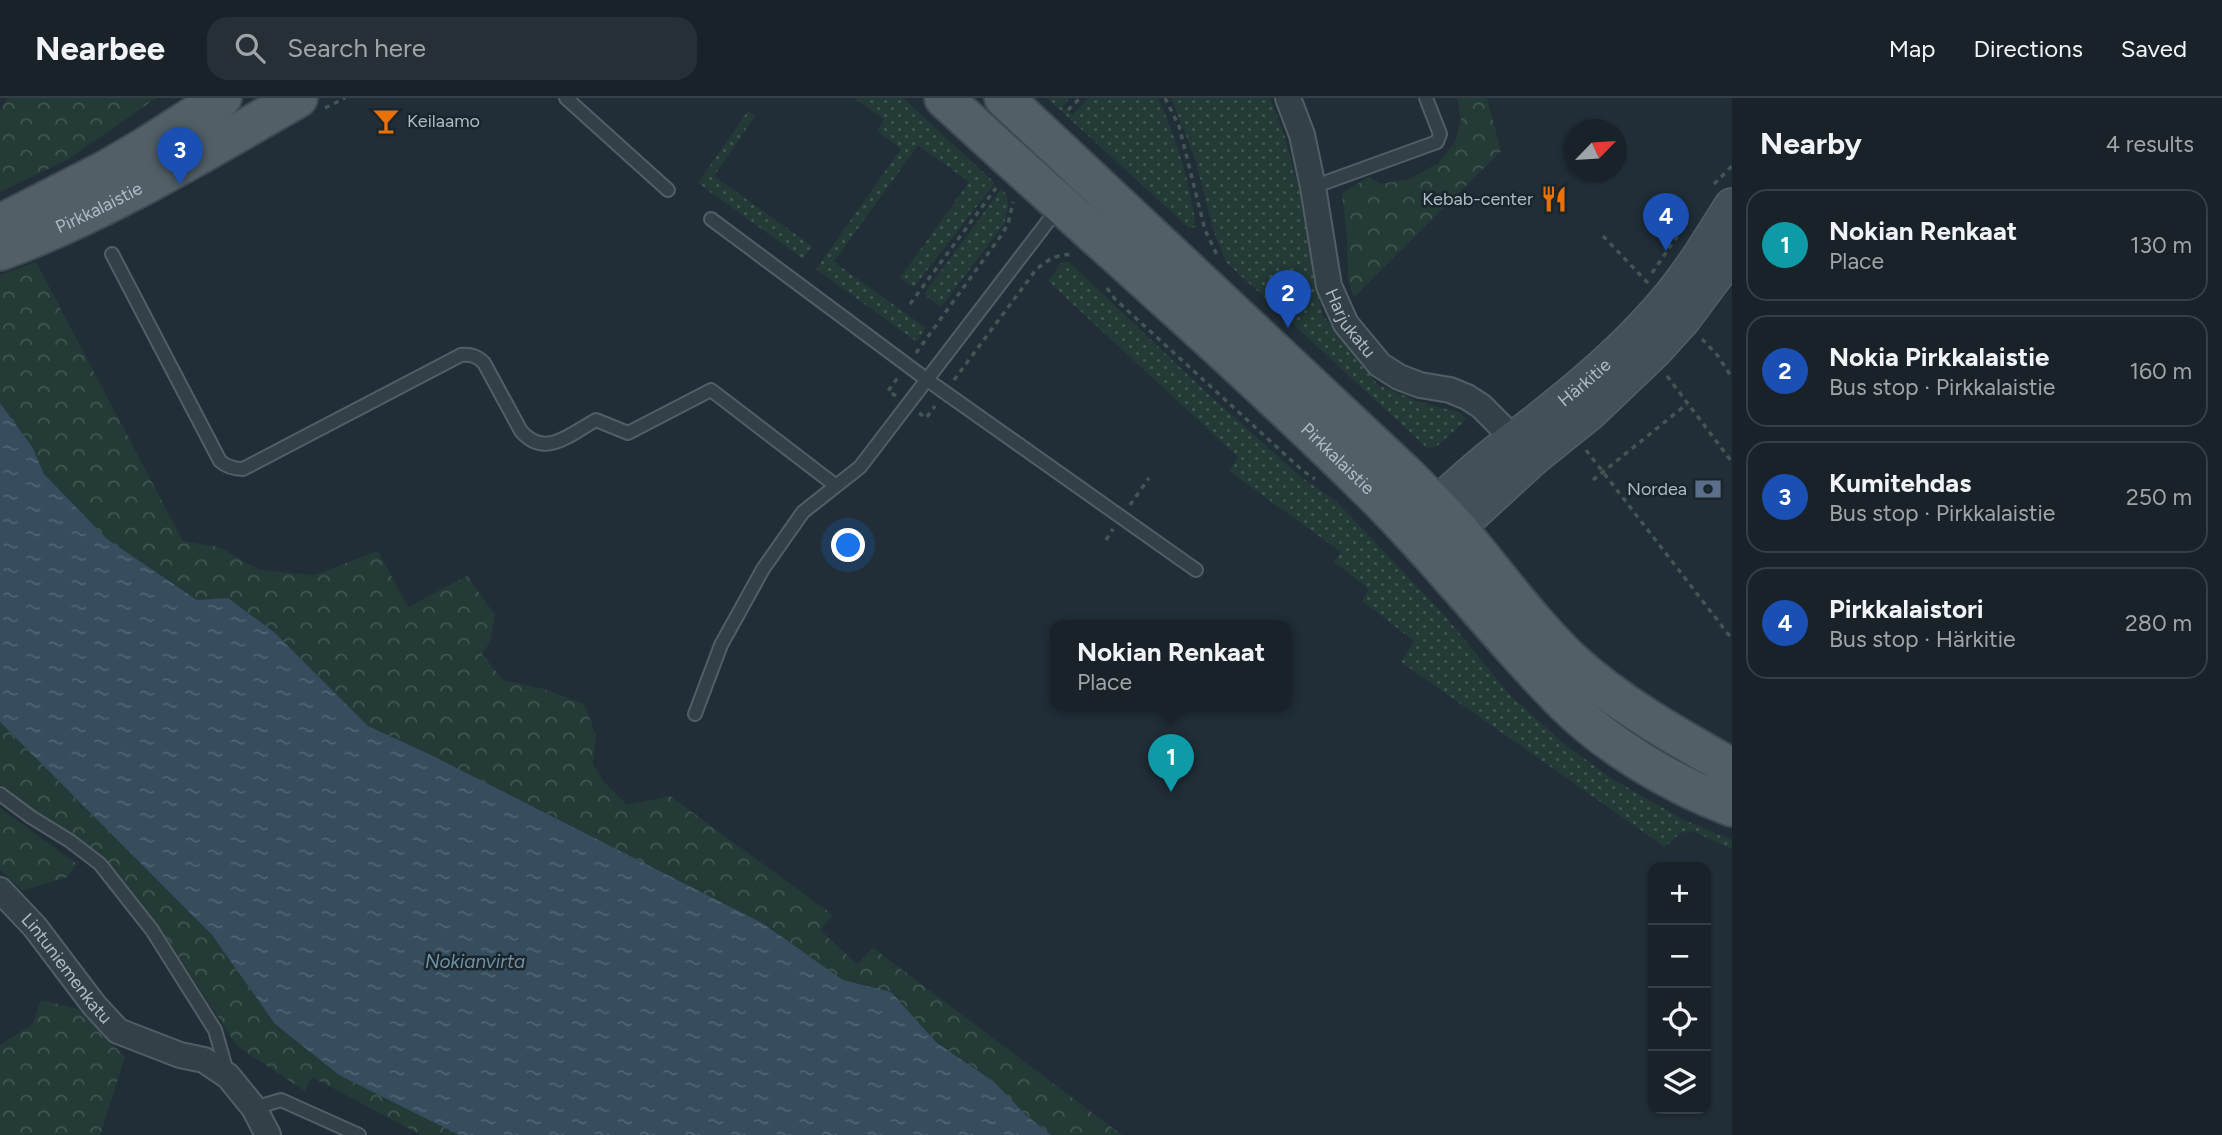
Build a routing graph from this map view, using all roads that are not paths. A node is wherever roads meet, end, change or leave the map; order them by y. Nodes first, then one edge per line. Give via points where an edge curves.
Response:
1 (222, 98) edge
2 (298, 98) edge
3 (566, 98) edge
4 (944, 98) edge
5 (1004, 98) edge
6 (1288, 98) edge
7 (1426, 98) edge
8 (1313, 187) junction
9 (668, 190) dead end
10 (1068, 197) junction
11 (1721, 199) edge
12 (711, 219) dead end
13 (3, 241) edge
14 (1732, 253) edge
15 (112, 254) dead end
16 (926, 379) junction
17 (1524, 449) junction
18 (835, 485) junction
19 (1433, 529) junction
20 (1196, 570) dead end
21 (695, 714) dead end
22 (1732, 768) edge
23 (0, 794) edge
24 (1732, 807) edge
25 (0, 890) edge
26 (228, 1076) junction
27 (254, 1108) junction
28 (268, 1135) edge
29 (359, 1135) edge

1 - 13 main road, Pirkkalaistie
2 - 13 main road, Pirkkalaistie via 52,230
3 - 9 lane
4 - 10 main road, Pirkkalaistie
5 - 10 main road, Pirkkalaistie
6 - 8 street, Harjukatu
7 - 8 lane via 1440,134 1437,142
8 - 17 street, Harjukatu via 1329,286 1346,324 1380,365 1399,377 1467,397
10 - 16 lane
10 - 19 main road, Pirkkalaistie via 1322,444
11 - 17 main road, Härkitie via 1666,302 1572,394
12 - 16 lane
14 - 17 main road, Härkitie via 1683,319 1590,413
15 - 18 lane via 226,466 243,469 468,355 484,363 521,431 541,445 596,420 628,433 711,390
16 - 18 lane via 860,467
16 - 20 lane
17 - 19 main road, Härkitie
18 - 21 lane via 803,512 763,569 721,645
19 - 22 main road, Pirkkalaistie via 1602,686 1668,732
19 - 24 main road, Pirkkalaistie via 1566,704 1622,750
23 - 26 lane via 100,864 152,930 215,1030
25 - 26 street, Lintuniemenkatu via 118,1031 204,1060
26 - 27 street, Lintuniemenkatu
27 - 28 street, Lintuniemenkatu
27 - 29 lane via 281,1100

